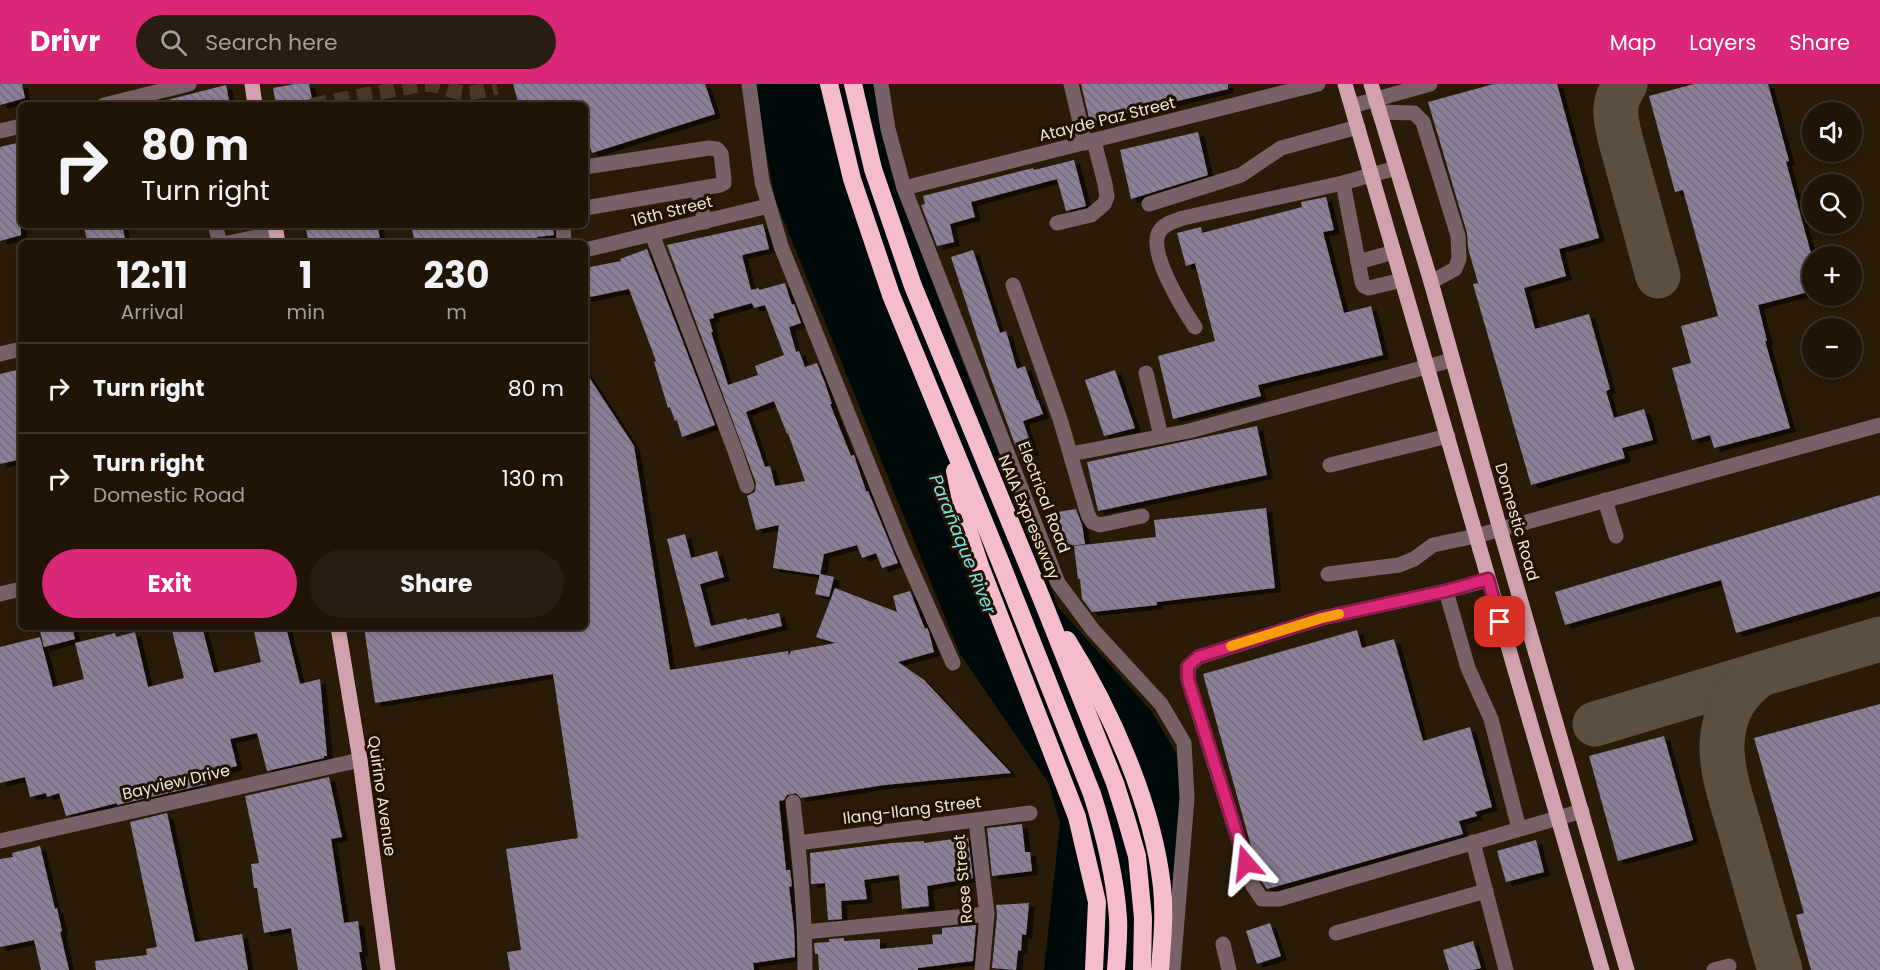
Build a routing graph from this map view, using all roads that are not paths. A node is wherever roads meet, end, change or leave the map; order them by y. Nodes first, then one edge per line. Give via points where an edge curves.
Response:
1 (189, 84) edge
2 (252, 84) edge
3 (750, 84) edge
4 (829, 84) edge
5 (853, 84) edge
6 (881, 84) edge
7 (1071, 84) edge
8 (1318, 84) edge
9 (1345, 84) edge
10 (1430, 84) edge
11 (1375, 98) edge
12 (116, 102) edge
13 (255, 102) edge
14 (1352, 106) junction
15 (18, 127) edge
16 (1358, 127) junction
17 (0, 131) edge
18 (1089, 142) junction
19 (588, 167) edge
20 (1396, 168) junction
21 (1372, 175) junction
22 (1343, 183) junction
23 (904, 188) junction
24 (697, 189) junction
25 (1149, 204) dead end
26 (768, 206) junction
27 (588, 207) edge
28 (705, 222) junction
29 (1056, 223) dead end
30 (216, 228) dead end
31 (276, 234) edge
32 (652, 234) junction
33 (219, 240) edge
34 (244, 240) edge
35 (588, 249) edge
36 (1394, 252) junction
37 (1358, 262) junction
38 (1402, 280) junction
39 (1431, 282) junction
40 (1013, 285) dead end
41 (1195, 327) dead end
42 (18, 350) edge
43 (0, 354) edge
44 (1452, 360) junction
45 (1428, 367) junction
46 (1146, 373) dead end
47 (1880, 425) edge
48 (947, 428) junction
49 (1161, 436) junction
50 (1448, 436) junction
51 (1071, 454) junction
52 (1330, 465) dead end
53 (747, 486) dead end
54 (1605, 500) junction
55 (1142, 516) dead end
56 (1500, 529) junction
57 (1476, 536) junction
58 (1616, 536) dead end
59 (1328, 574) dead end
60 (1488, 579) junction
61 (18, 590) edge
62 (1446, 591) junction
63 (0, 594) edge
64 (1043, 602) junction
65 (338, 630) edge
66 (953, 663) dead end
67 (360, 760) junction
68 (793, 802) dead end
69 (1582, 811) junction
70 (1030, 813) dead end
71 (1557, 818) junction
72 (976, 820) junction
73 (1519, 829) junction
74 (0, 841) edge
75 (1473, 842) junction
76 (798, 843) junction
77 (1486, 891) junction
78 (987, 914) junction
79 (805, 932) junction
80 (1336, 933) dead end
81 (1223, 944) dead end
82 (1730, 966) dead end
83 (388, 970) edge
84 (805, 970) edge
85 (982, 970) edge
86 (1094, 970) edge
87 (1116, 970) edge
88 (1142, 970) edge
89 (1160, 970) edge
90 (1173, 970) edge
91 (1229, 970) edge
92 (1506, 970) edge
93 (1602, 970) edge
94 (1628, 970) edge
95 (1714, 970) edge

1 - 12 street
2 - 13 main road
3 - 26 street
4 - 48 highway via 852,179 887,284
5 - 64 highway, NAIA Expressway via 873,169 913,286
6 - 23 street, Electrical Road
7 - 18 street
8 - 18 street, Atayde Paz Street
9 - 14 main road
10 - 11 street
11 - 14 street
11 - 20 main road, Domestic Road
11 - 39 street via 1414,112 1423,122 1458,236 1459,259 1455,269
14 - 16 main road
15 - 17 street
16 - 21 main road
16 - 25 street via 1281,148 1241,175
18 - 23 street, Atayde Paz Street
18 - 29 street via 1107,197 1091,215
19 - 24 street via 717,149 724,183
20 - 21 street
20 - 39 main road, Domestic Road
21 - 22 street
21 - 36 main road
22 - 37 street
22 - 41 street via 1183,218 1161,229 1157,234 1164,270
23 - 90 street, Electrical Road via 1058,584 1093,630 1161,704 1184,743 1187,798
24 - 27 street
24 - 28 street
26 - 28 street, 16th Street
26 - 66 street via 901,546
28 - 32 street, 16th Street
30 - 33 street
31 - 34 street
32 - 35 street, 16th Street
32 - 53 street
36 - 37 street
36 - 38 main road
37 - 38 street via 1364,286
38 - 45 main road
39 - 44 main road, Domestic Road
40 - 51 street
42 - 43 street
44 - 45 street
44 - 56 main road, Domestic Road
45 - 49 street
45 - 50 main road
46 - 49 street
47 - 54 street
48 - 86 highway via 965,520 980,566 1077,818 1097,902
48 - 87 highway via 1092,794 1111,863 1118,920
49 - 51 street
50 - 52 street
50 - 57 main road
51 - 55 street via 1092,522 1100,525
54 - 56 street
54 - 58 street
56 - 57 street
56 - 69 main road, Domestic Road
57 - 59 street via 1433,545 1399,565
57 - 60 main road
60 - 62 street
60 - 71 main road
61 - 63 street
62 - 73 street via 1468,668 1491,720
62 - 75 street via 1322,618 1198,657 1188,666 1188,680 1253,886 1262,899 1279,899
64 - 88 highway, NAIA Expressway via 1115,783 1137,856 1143,918
64 - 89 highway via 1094,688 1144,806 1162,887
65 - 67 main road, Quirino Avenue
67 - 74 street, Bayview Drive
67 - 83 main road, Quirino Avenue
68 - 76 street
69 - 71 street
69 - 94 main road, Domestic Road
70 - 72 street, Ilang-Ilang Street
71 - 73 street
71 - 93 main road
72 - 76 street, Ilang-Ilang Street
72 - 78 street, Rose Street
73 - 75 street
75 - 77 street
76 - 79 street
77 - 80 street
77 - 92 street
78 - 79 street
78 - 85 street, Rose Street
79 - 84 street
81 - 91 street
82 - 95 street

